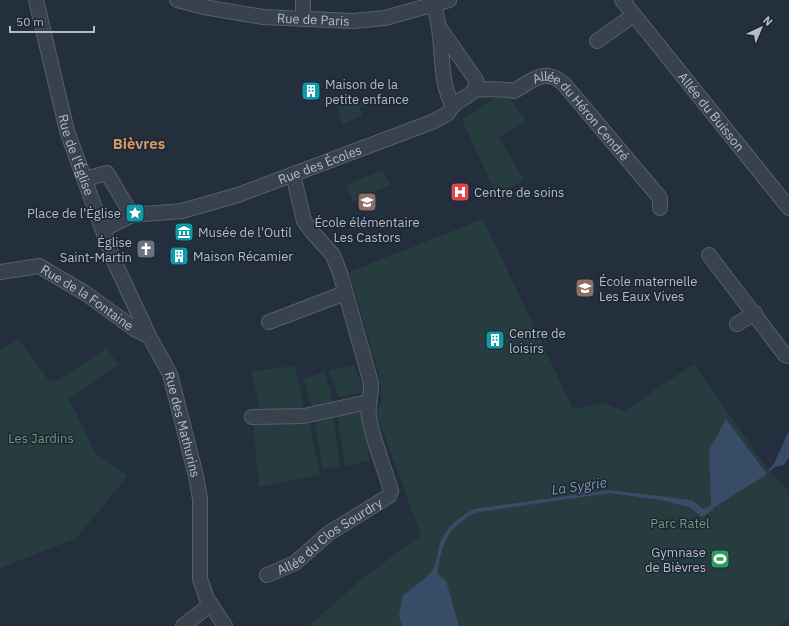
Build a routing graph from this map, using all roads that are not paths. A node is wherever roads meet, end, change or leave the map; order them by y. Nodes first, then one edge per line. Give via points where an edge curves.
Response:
1 (36, 0) edge
2 (178, 0) edge
3 (303, 0) edge
4 (449, 0) edge
5 (622, 0) edge
6 (434, 4) junction
7 (634, 15) junction
8 (303, 19) junction
9 (439, 27) junction
10 (597, 42) dead end
11 (476, 90) junction
12 (450, 110) junction
13 (293, 174) junction
14 (85, 179) junction
15 (660, 208) dead end
16 (789, 208) edge
17 (132, 215) junction
18 (104, 229) junction
19 (709, 256) dead end
20 (0, 272) edge
21 (345, 294) junction
22 (755, 314) junction
23 (268, 322) dead end
24 (737, 324) dead end
25 (149, 336) junction
26 (787, 356) edge
27 (368, 402) junction
28 (252, 417) dead end
29 (267, 575) dead end
30 (211, 604) junction
31 (183, 626) edge
32 (226, 626) edge

1 - 14 street, Rue de l'Église via 67,131
2 - 8 street, Rue de Paris via 248,16
3 - 8 street
4 - 6 street, Rue de Paris
5 - 7 street, Allée du Buisson
6 - 8 street, Rue de Paris via 370,20
6 - 9 street
7 - 10 street
7 - 16 street, Allée du Buisson
9 - 11 street via 476,80
9 - 12 street via 442,69
11 - 12 street, Rue des Écoles via 459,100
11 - 15 street, Allée du Héron Cendré via 502,88 514,91 539,77 550,75 557,78 660,198
12 - 13 street, Rue des Écoles via 432,122
13 - 17 street, Rue des Écoles via 238,195 182,211
13 - 21 street, Allée du Clos Sourdry via 304,221 333,255
14 - 17 street via 107,173
14 - 18 street, Rue de l'Église
17 - 18 street
18 - 25 street, Rue des Mathurins via 114,261
19 - 22 street
20 - 25 street, Rue de la Fontaine via 39,266
21 - 23 street
21 - 27 street, Allée du Clos Sourdry via 371,384 372,393
22 - 24 street
22 - 26 street
25 - 30 street, Rue des Mathurins via 170,374 196,476 200,499 200,579
27 - 28 street via 304,416
27 - 29 street, Allée du Clos Sourdry via 369,418 391,491 389,496 329,533 296,562
30 - 31 street
30 - 32 street, Rue des Mathurins

